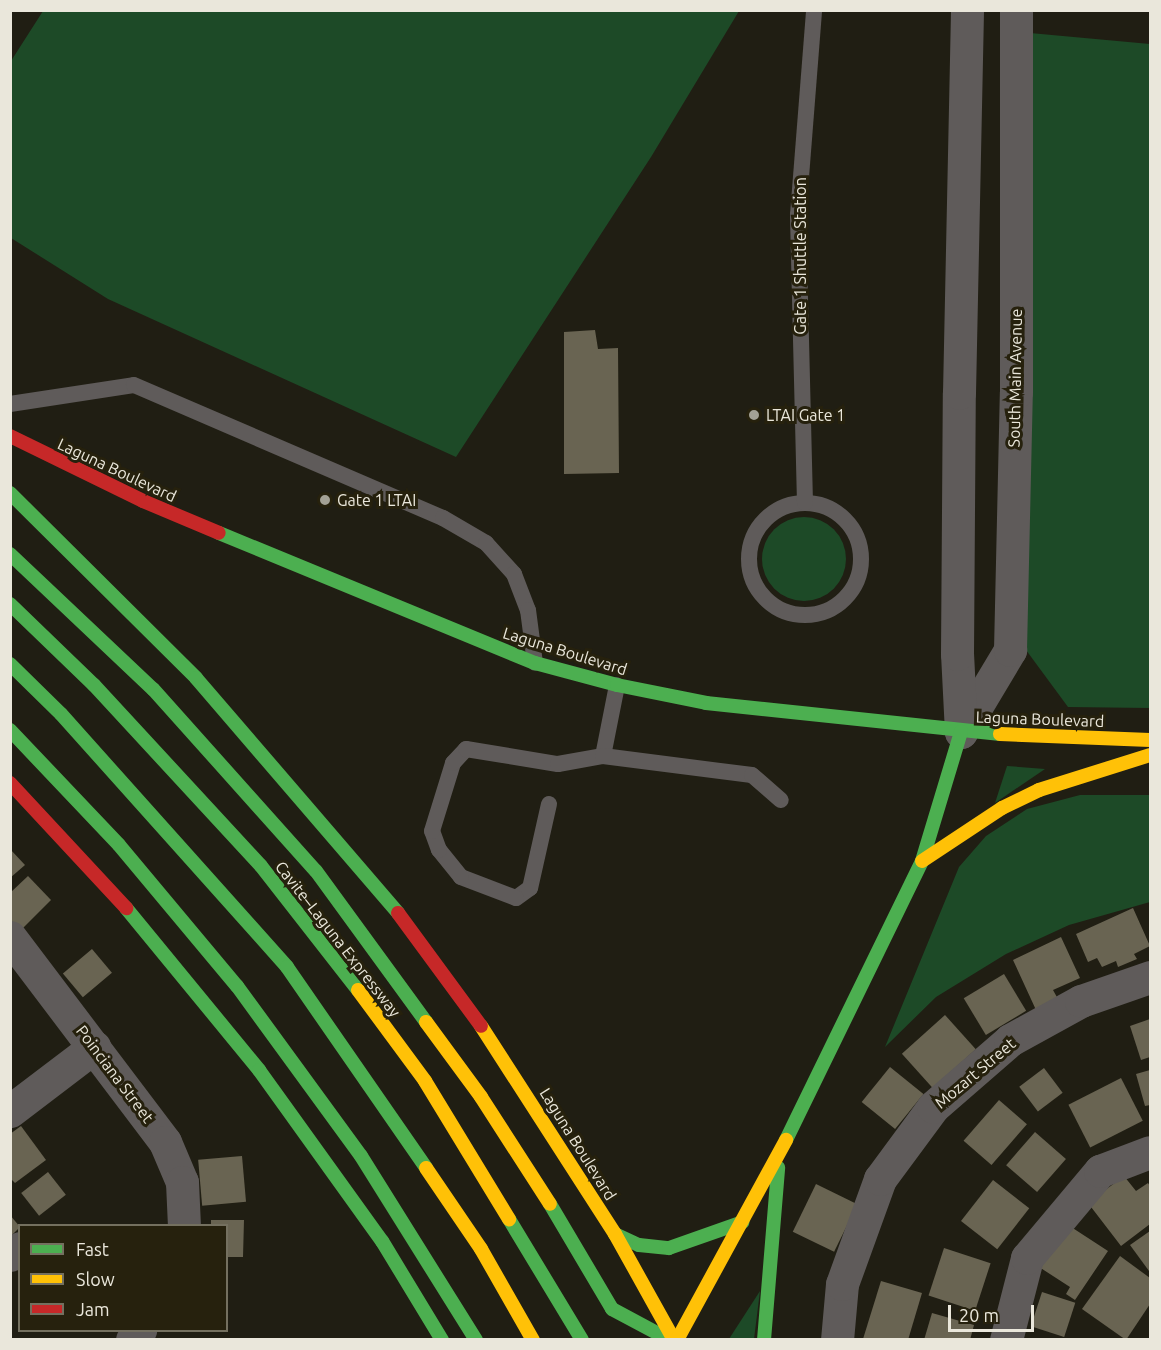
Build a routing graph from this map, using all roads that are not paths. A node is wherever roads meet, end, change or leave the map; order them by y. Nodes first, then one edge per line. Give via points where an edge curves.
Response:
1 (814, 10) edge
2 (967, 10) edge
3 (1016, 10) edge
4 (10, 404) edge
5 (10, 436) edge
6 (10, 493) edge
7 (805, 503) junction
8 (10, 554) edge
9 (10, 604) edge
10 (535, 663) junction
11 (10, 664) edge
12 (617, 685) junction
13 (10, 730) edge
14 (961, 732) junction
15 (1150, 740) edge
16 (1150, 754) edge
17 (603, 756) junction
18 (10, 783) edge
19 (781, 800) dead end
20 (549, 804) dead end
21 (922, 861) junction
22 (16, 953) edge
23 (1150, 977) edge
24 (94, 1047) junction
25 (10, 1111) edge
26 (780, 1151) junction
27 (1150, 1152) edge
28 (743, 1222) junction
29 (184, 1224) edge
30 (615, 1234) junction
31 (382, 1241) junction
32 (411, 1318) dead end
33 (442, 1340) edge
34 (476, 1340) edge
35 (533, 1340) edge
36 (582, 1340) edge
37 (674, 1340) edge
38 (764, 1340) edge
39 (837, 1340) edge
40 (1006, 1340) edge

1 - 7 lane, Gate 1 Shuttle Station via 798,215
2 - 14 street via 959,393 957,654
3 - 14 street, South Main Avenue via 1016,392 1010,650
4 - 10 lane via 134,385 443,518 486,543 514,574 528,610
5 - 10 main road, Laguna Boulevard via 143,501
6 - 30 main road, Laguna Boulevard via 203,686 366,872 462,997
7 - 7 lane via 786,506 762,523 752,539 749,558 752,578 761,595 785,611 804,615 832,608 848,596 861,559 858,540 848,523 833,510
8 - 37 main road via 153,689 316,871 482,1097 612,1310
9 - 36 main road, Cavite–Laguna Expressway via 93,685 245,849 324,944 425,1081
10 - 12 main road, Laguna Boulevard
11 - 35 main road via 62,714 286,967 481,1248
12 - 14 main road, Laguna Boulevard via 717,704
12 - 17 lane
13 - 34 main road via 119,845 237,986 361,1156
14 - 15 main road, Laguna Boulevard
14 - 21 main road
16 - 21 main road via 1039,790 994,813
17 - 19 lane via 752,775
17 - 20 lane via 558,764 466,749 453,762 432,831 439,850 461,877 516,898 530,888
18 - 31 main road via 113,891 185,975 302,1127
21 - 26 main road
22 - 24 street, Poinciana Street
23 - 39 street, Mozart Street via 1081,1001 1010,1040 933,1107 880,1179 842,1284
24 - 25 street
24 - 29 street, Poinciana Street via 165,1142 183,1182
26 - 28 main road
26 - 38 main road
27 - 40 street via 1100,1171 1027,1258
28 - 30 main road via 669,1248 639,1245
28 - 37 main road
30 - 37 main road, Laguna Boulevard
31 - 32 main road
31 - 33 main road

